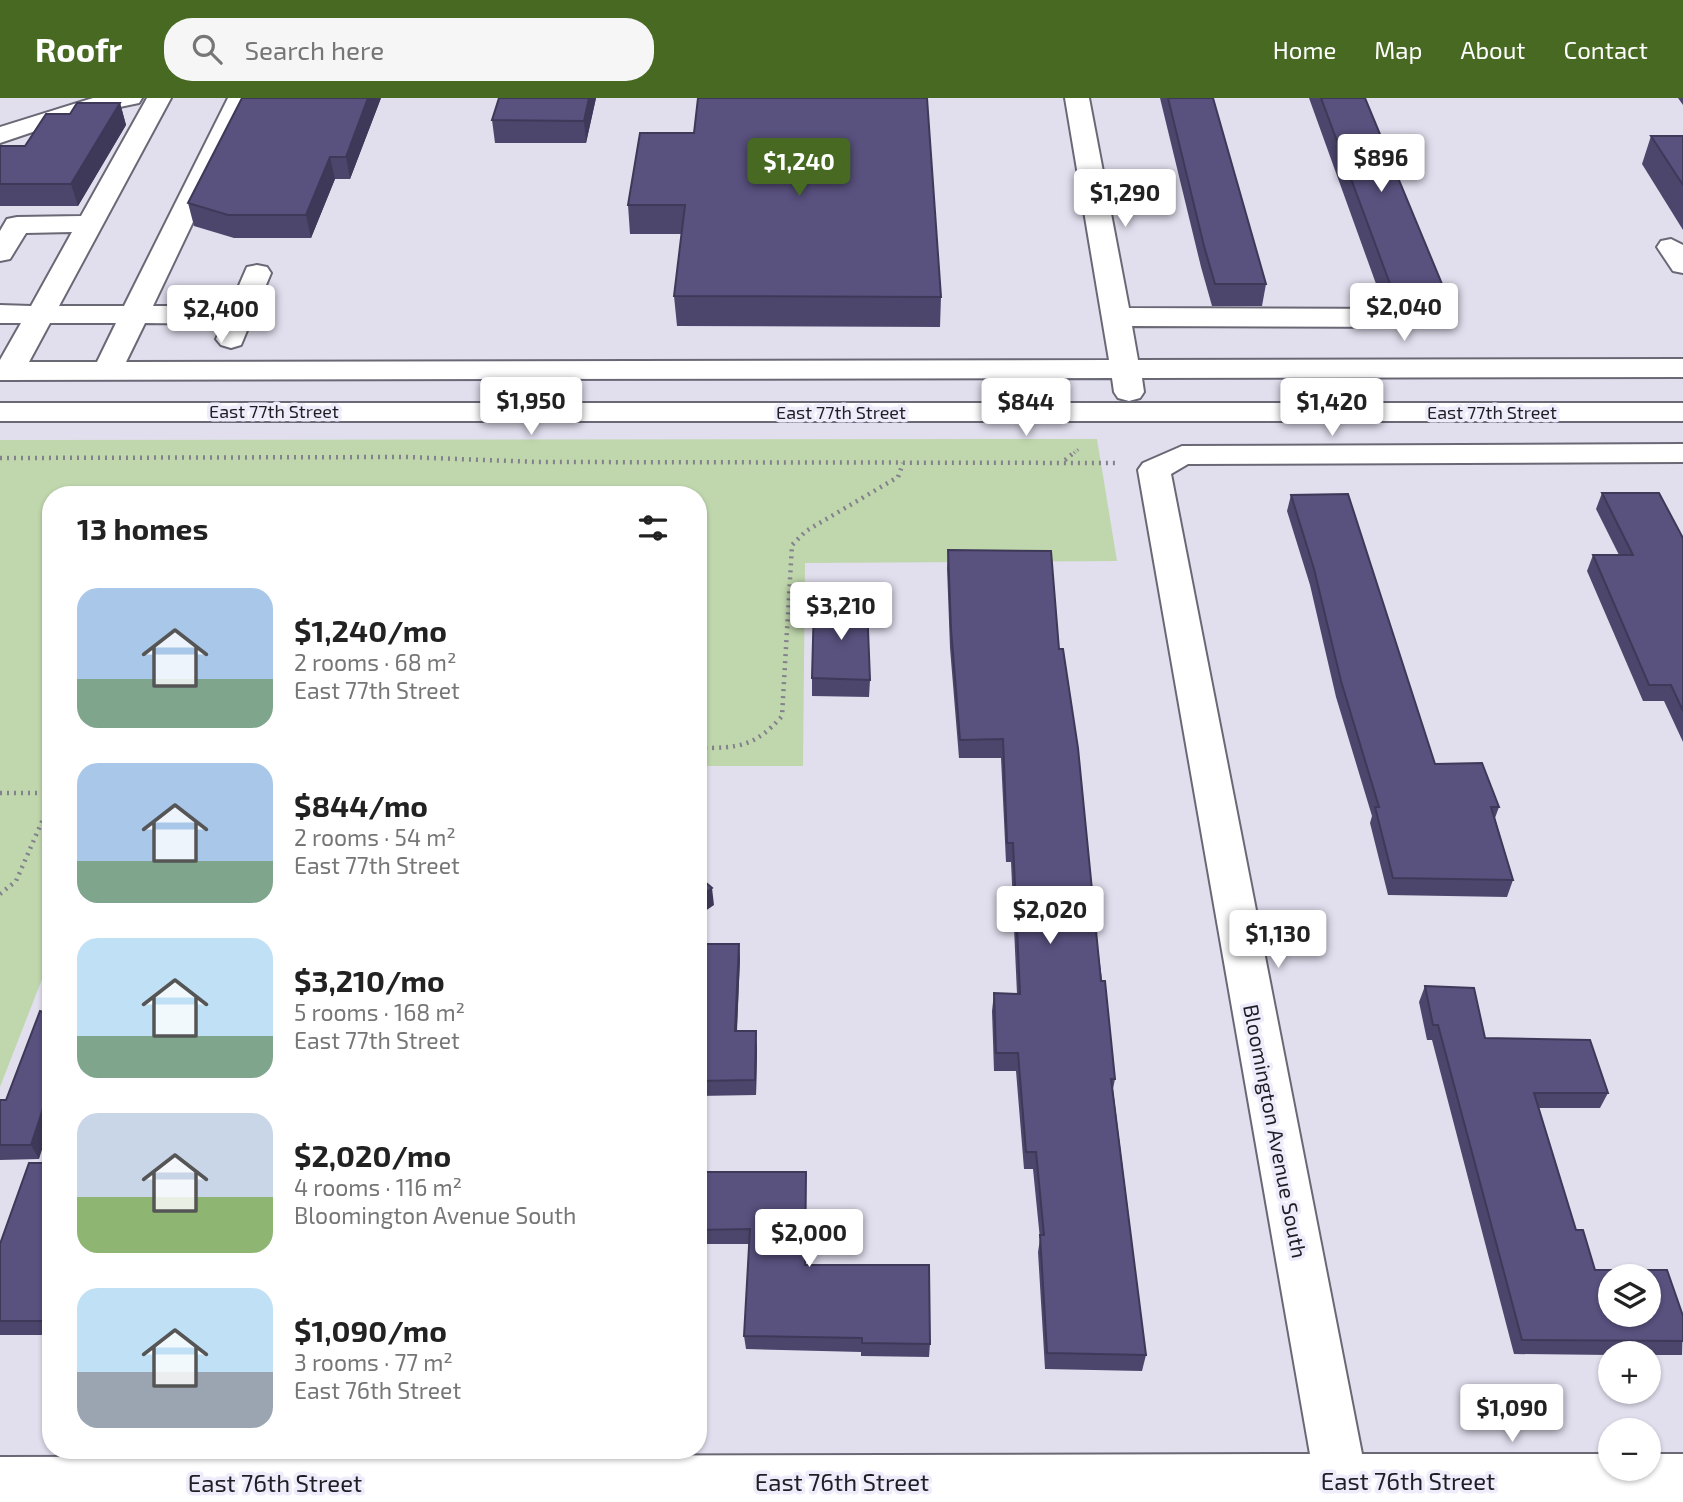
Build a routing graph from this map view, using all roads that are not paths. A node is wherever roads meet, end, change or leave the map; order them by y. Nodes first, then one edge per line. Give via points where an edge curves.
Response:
1 (130, 98) edge
2 (159, 98) edge
3 (240, 98) edge
4 (1077, 98) edge
5 (0, 135) edge
6 (88, 224) junction
7 (0, 253) edge
8 (257, 273) dead end
9 (0, 314) edge
10 (38, 314) junction
11 (135, 315) junction
12 (241, 315) junction
13 (1116, 317) junction
14 (1415, 318) dead end
15 (1125, 369) junction
16 (1683, 369) edge
17 (220, 370) junction
18 (4, 371) edge
19 (107, 371) junction
20 (0, 412) edge
21 (1132, 412) junction
22 (1683, 412) edge
23 (1683, 453) edge
24 (339, 1478) edge
25 (1683, 1479) edge
26 (0, 1482) edge
27 (1343, 1491) edge

1 - 5 street via 87,106
2 - 6 street
3 - 11 street
4 - 13 street
6 - 7 street via 17,225
6 - 10 street
8 - 12 street
9 - 10 street
10 - 11 street
10 - 18 street
11 - 12 street
11 - 19 street
12 - 17 street
13 - 14 street
13 - 15 street
15 - 16 street, East 77th Street
15 - 17 street, East 77th Street
15 - 21 street
17 - 19 street, East 77th Street
18 - 19 street, East 77th Street
20 - 21 street, East 77th Street
21 - 22 street, East 77th Street
23 - 27 street, Bloomington Avenue South via 1182,454 1154,470
24 - 26 street, East 76th Street
24 - 27 street, East 76th Street
25 - 27 street, East 76th Street

